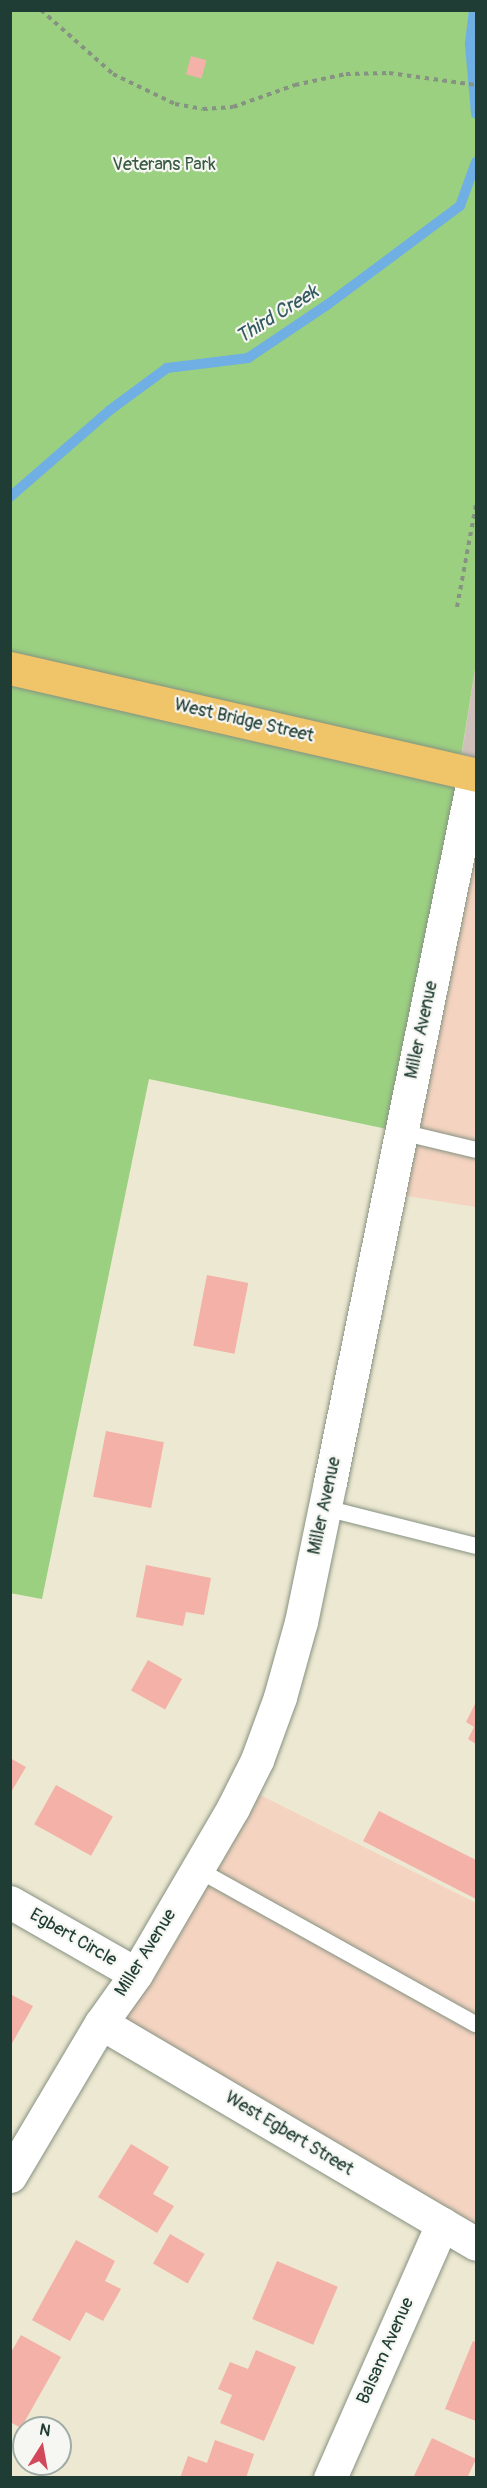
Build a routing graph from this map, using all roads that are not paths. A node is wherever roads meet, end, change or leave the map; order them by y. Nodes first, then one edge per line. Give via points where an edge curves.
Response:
1 (10, 668) edge
2 (475, 775) edge
3 (401, 1132) junction
4 (477, 1149) edge
5 (325, 1508) junction
6 (477, 1546) edge
7 (197, 1869) junction
8 (10, 1902) edge
9 (136, 1974) junction
10 (101, 2024) junction
11 (477, 2024) edge
12 (10, 2176) edge
13 (442, 2224) junction
14 (477, 2244) edge
15 (330, 2478) edge

1 - 2 main road, West Bridge Street
2 - 3 street, Miller Avenue
3 - 4 lane
3 - 5 street, Miller Avenue
5 - 6 lane
5 - 7 street, Miller Avenue via 301,1622 280,1697 257,1760
7 - 9 street, Miller Avenue
7 - 11 lane
8 - 9 street, Egbert Circle
9 - 10 street, Miller Avenue
10 - 12 street, Miller Avenue
10 - 13 street, West Egbert Street
13 - 14 street, West Egbert Street
13 - 15 street, Balsam Avenue

